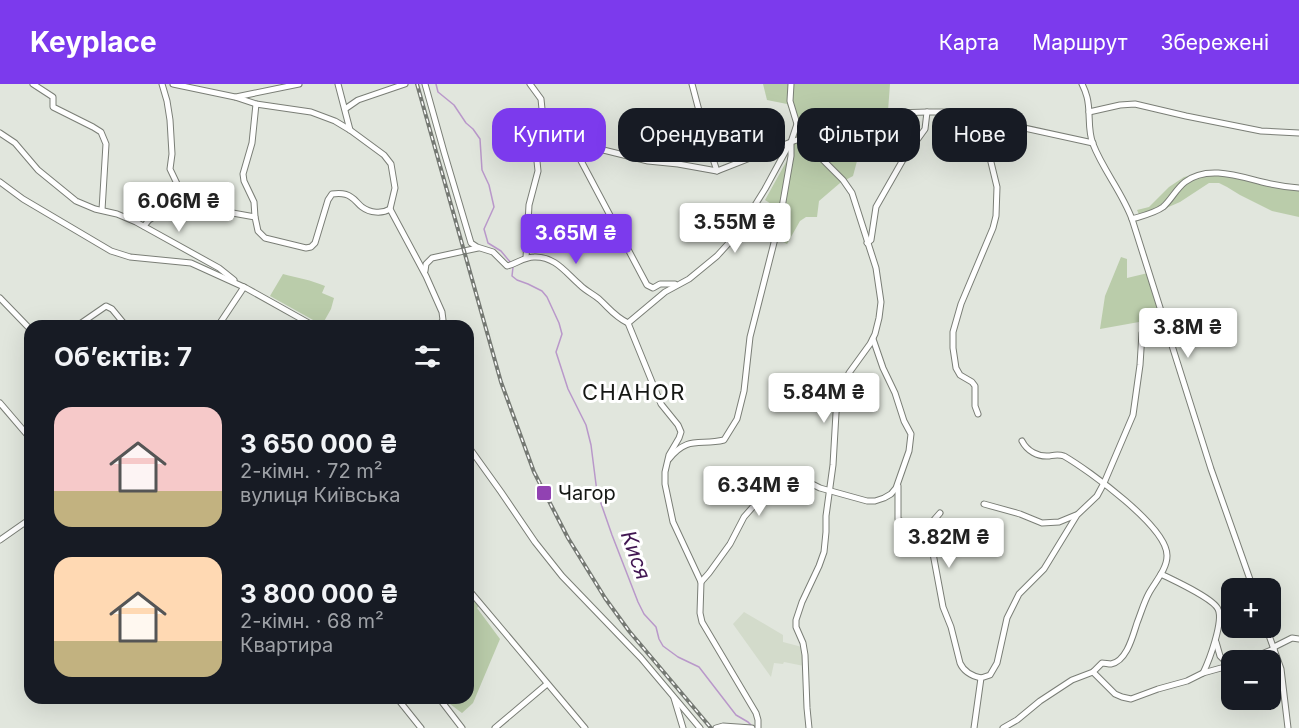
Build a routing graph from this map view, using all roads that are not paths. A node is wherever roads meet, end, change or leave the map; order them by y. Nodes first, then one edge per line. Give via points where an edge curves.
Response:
1 (33, 84) edge
2 (162, 84) edge
3 (173, 84) edge
4 (299, 84) edge
5 (338, 84) edge
6 (405, 84) edge
7 (425, 84) edge
8 (530, 84) edge
9 (692, 84) edge
10 (791, 84) edge
11 (1082, 84) edge
12 (235, 97) junction
13 (256, 104) junction
14 (542, 108) edge
15 (345, 109) junction
16 (920, 112) edge
17 (927, 112) junction
18 (932, 112) edge
19 (1089, 112) junction
20 (797, 124) joint
21 (1027, 128) edge
22 (350, 130) junction
23 (0, 133) edge
24 (1299, 133) edge
25 (797, 140) edge
26 (791, 142) junction
27 (1093, 143) junction
28 (606, 151) edge
29 (537, 162) edge
30 (582, 162) edge
31 (825, 162) edge
32 (991, 162) edge
33 (717, 171) junction
34 (0, 182) edge
35 (1299, 188) edge
36 (181, 193) junction
37 (390, 209) junction
38 (102, 210) junction
39 (255, 217) junction
40 (1132, 219) junction
41 (144, 226) junction
42 (867, 243) junction
43 (479, 248) junction
44 (526, 258) junction
45 (426, 276) junction
46 (680, 283) junction
47 (243, 286) junction
48 (0, 297) edge
49 (86, 320) edge
50 (121, 320) edge
51 (222, 320) edge
52 (303, 320) edge
53 (442, 320) edge
54 (24, 323) edge
55 (628, 323) junction
56 (1165, 325) junction
57 (873, 339) junction
58 (0, 403) edge
59 (978, 414) dead end
60 (24, 431) edge
61 (1022, 441) dead end
62 (474, 458) edge
63 (668, 460) junction
64 (899, 482) junction
65 (1104, 483) junction
66 (830, 491) junction
67 (984, 504) dead end
68 (940, 513) dead end
69 (1077, 515) junction
70 (24, 523) edge
71 (926, 529) junction
72 (0, 540) edge
73 (1161, 574) junction
74 (1249, 578) edge
75 (701, 582) junction
76 (474, 596) edge
77 (1270, 638) edge
78 (1299, 639) edge
79 (1215, 640) junction
80 (1274, 648) junction
81 (1270, 650) edge
82 (1221, 657) edge
83 (1221, 668) edge
84 (1093, 672) junction
85 (1203, 673) junction
86 (981, 678) junction
87 (547, 684) junction
88 (674, 696) junction
89 (402, 704) edge
90 (444, 704) edge
91 (718, 727) edge
92 (421, 728) edge
93 (462, 728) edge
94 (495, 728) edge
95 (584, 728) edge
96 (683, 728) edge
97 (700, 728) edge
98 (750, 728) edge
99 (758, 728) edge
100 (810, 728) edge
101 (974, 728) edge
102 (1003, 728) edge
103 (1288, 728) edge

1 - 38 street via 53,97 53,107 100,132 106,144
2 - 36 street via 170,120 170,169
3 - 12 street
4 - 12 street
5 - 15 street
6 - 15 street via 358,100
7 - 43 street via 470,239
8 - 14 street
9 - 33 street
10 - 20 street via 790,101
11 - 19 street
12 - 13 street
13 - 22 street via 311,112
13 - 39 street via 252,144 243,174 254,202
15 - 22 street
16 - 17 street
17 - 18 street
17 - 42 street via 925,129 876,207 871,240
19 - 24 street via 1132,104 1261,131
19 - 27 street
20 - 26 street
21 - 27 street
22 - 37 street via 384,154 391,164 395,188
23 - 38 street via 76,201
25 - 26 street
26 - 33 street
26 - 46 street via 737,234 717,256
26 - 63 street via 780,219 750,337 744,391 736,419 724,440 686,445
27 - 40 street
28 - 33 street
29 - 44 street
30 - 46 street via 648,286
31 - 42 street via 849,187
32 - 59 street via 997,187 996,216 953,337 956,368 975,384
34 - 47 street via 111,251 130,257 191,263
35 - 40 street via 1227,173 1207,174 1185,182 1163,207
36 - 39 street via 222,202 226,212
36 - 41 street
37 - 39 street via 368,210 350,196 332,194 315,243 308,248 265,238 258,231
37 - 45 street
38 - 41 street
40 - 56 street
41 - 47 street
42 - 57 street via 881,302
43 - 44 street via 493,252 505,265
43 - 45 street via 432,258 426,265
44 - 55 street via 556,263
45 - 53 street
46 - 55 street
47 - 51 street
47 - 52 street
48 - 54 street
49 - 50 street via 106,306
55 - 63 street via 662,404 681,432
56 - 65 street via 1150,327 1142,333 1133,415
56 - 74 street
57 - 64 street via 911,434
57 - 66 street via 839,395
58 - 60 street
61 - 65 street via 1039,455 1063,455
62 - 88 street via 562,576
63 - 75 street via 665,484 670,512
64 - 66 street via 891,494 876,501
64 - 71 street via 898,519
65 - 69 street via 1097,496
65 - 73 street via 1161,539 1167,558
66 - 75 street via 788,472 778,473
66 - 100 street via 823,556 796,621 805,655
67 - 69 street via 1044,523 1061,522
68 - 71 street
69 - 86 street via 1044,569 1018,594 1007,618 997,663 990,675
70 - 72 street
71 - 86 street via 960,663 966,671
73 - 79 street via 1216,606 1220,615
73 - 84 street via 1127,650 1115,662 1102,663
75 - 99 street via 703,624 757,715
76 - 87 street
77 - 80 street
78 - 80 street via 1292,638
79 - 82 street
79 - 85 street
80 - 81 street
80 - 103 street via 1281,669
83 - 85 street
84 - 85 street via 1115,694 1129,699
84 - 102 street via 1072,680
86 - 101 street
87 - 94 street
87 - 95 street
88 - 96 street
88 - 97 street
89 - 92 street
90 - 93 street
91 - 98 street

